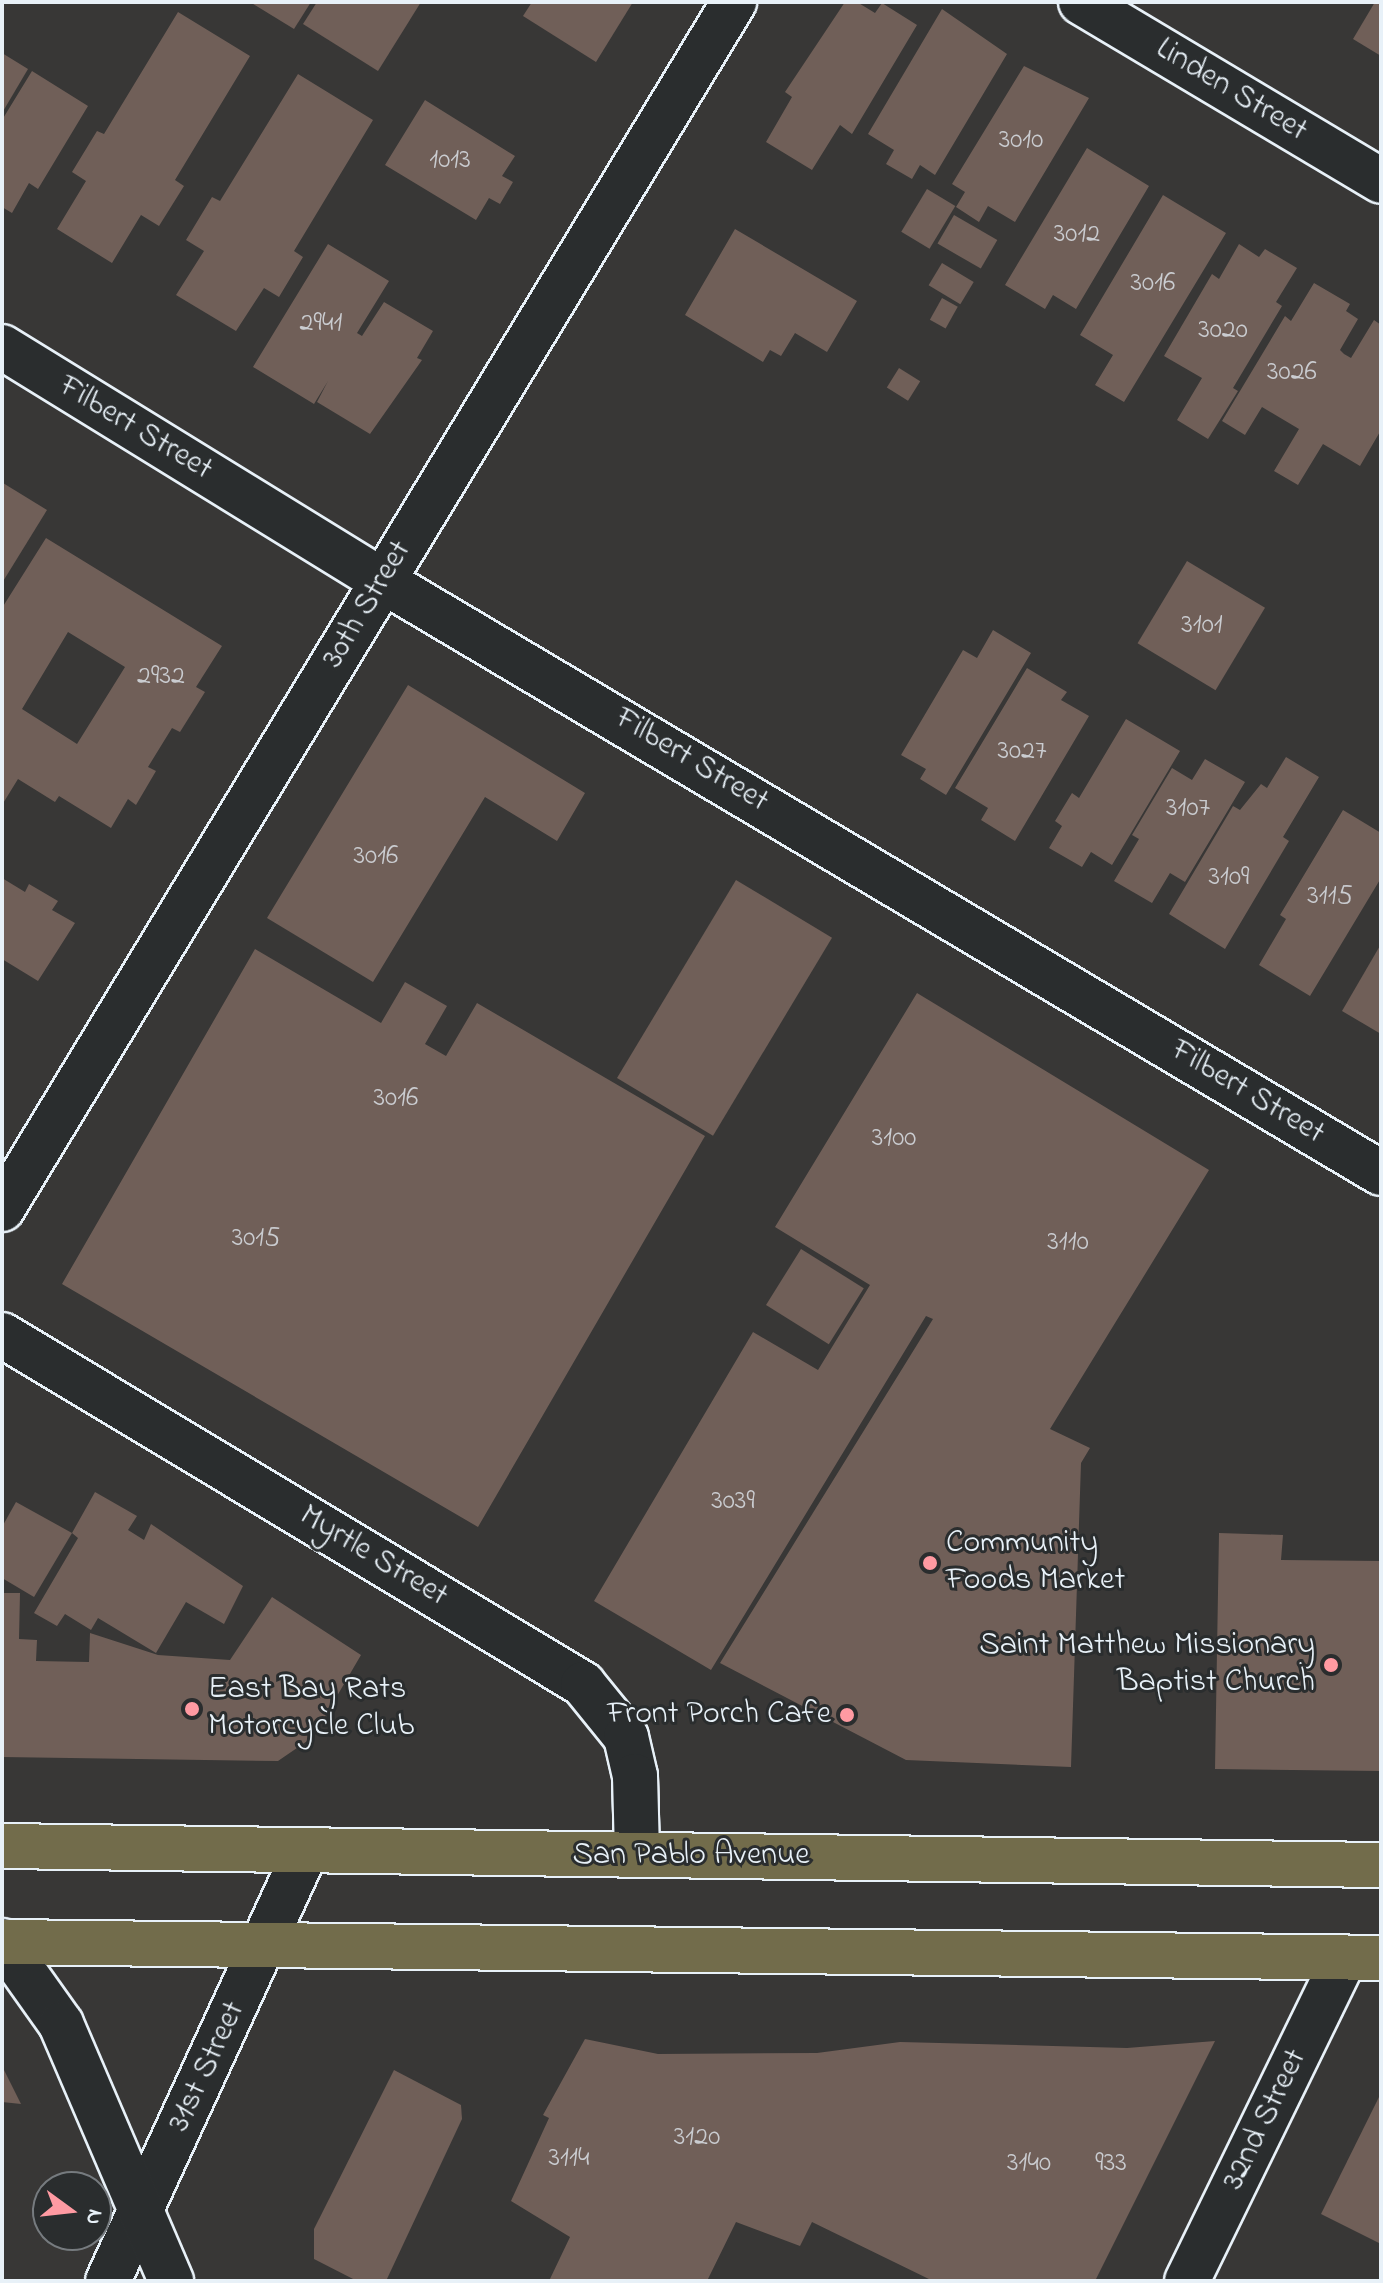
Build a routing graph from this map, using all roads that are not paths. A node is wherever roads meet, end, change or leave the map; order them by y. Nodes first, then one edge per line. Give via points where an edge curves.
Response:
1 (734, 2) edge
2 (1081, 2) edge
3 (1381, 181) edge
4 (2, 347) edge
5 (383, 581) junction
6 (1381, 1173) edge
7 (2, 1209) edge
8 (2, 1335) edge
9 (2, 1846) edge
10 (305, 1852) junction
11 (637, 1855) junction
12 (1381, 1865) edge
13 (2, 1942) edge
14 (263, 1946) junction
15 (1363, 1959) edge
16 (139, 2215) junction
17 (108, 2281) edge
18 (171, 2281) edge
19 (1187, 2281) edge

1 - 5 street, 30th Street
2 - 3 street, Linden Street
4 - 5 street, Filbert Street
5 - 6 street, Filbert Street
5 - 7 street, 30th Street
8 - 11 street, Myrtle Street via 583,1684 626,1737 635,1776
9 - 10 main road, San Pablo Avenue
10 - 11 main road, San Pablo Avenue
10 - 14 street, 31st Street
11 - 12 main road, San Pablo Avenue
13 - 14 main road
13 - 16 street via 61,2024
14 - 15 main road
14 - 16 street, 31st Street
15 - 19 street, 32nd Street
16 - 17 street, 31st Street
16 - 18 street

